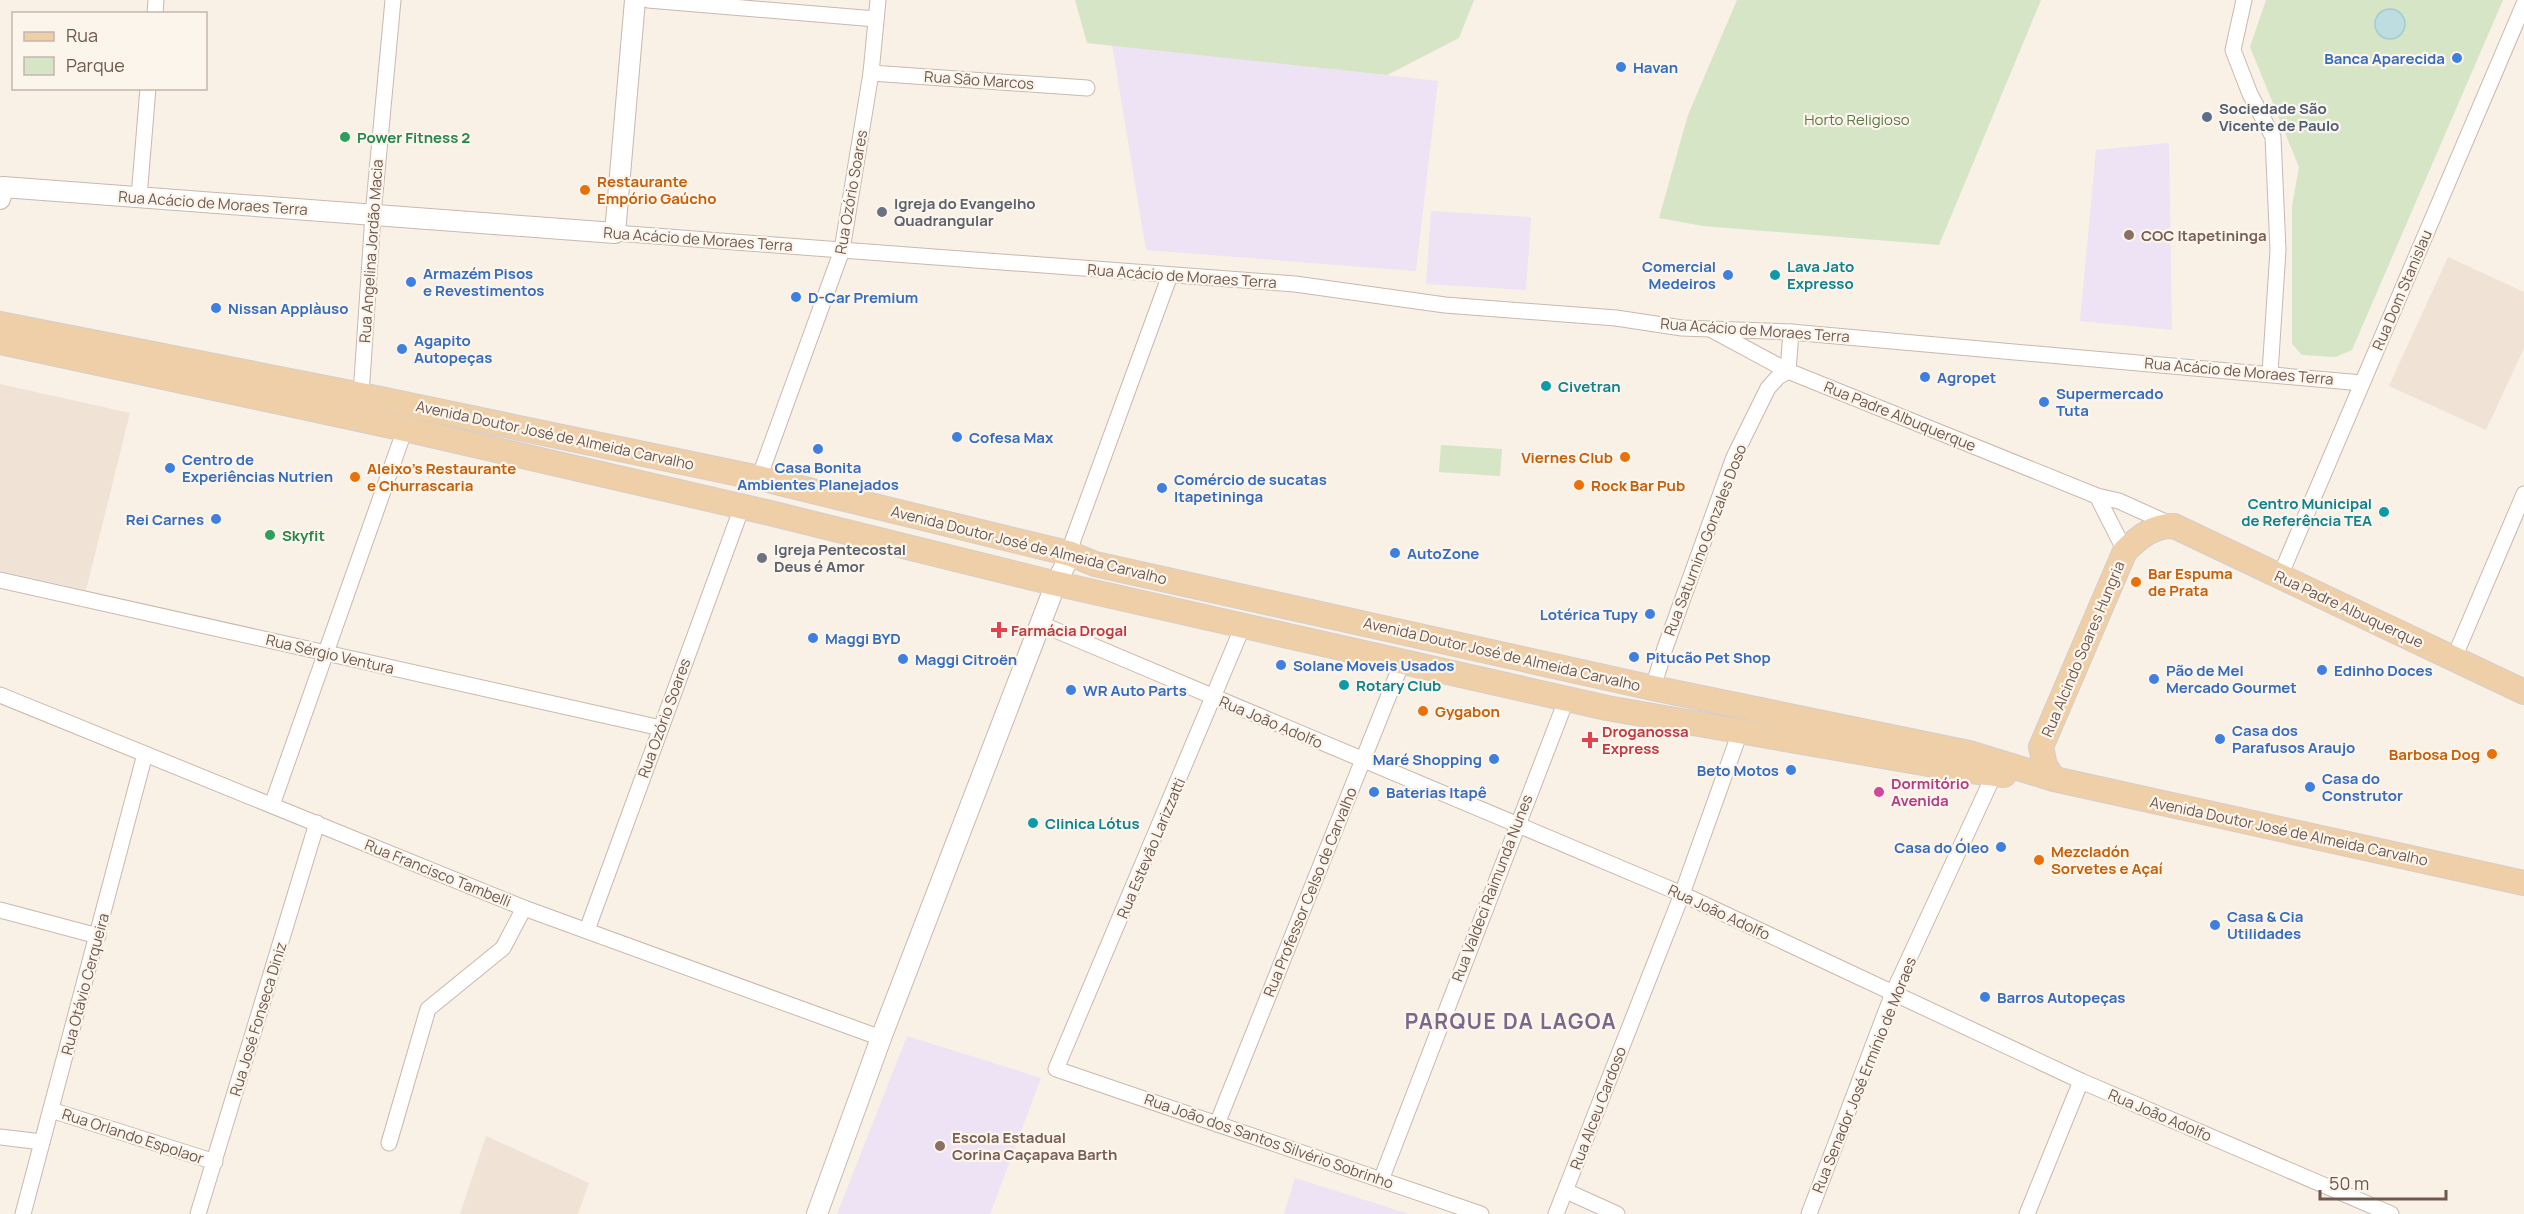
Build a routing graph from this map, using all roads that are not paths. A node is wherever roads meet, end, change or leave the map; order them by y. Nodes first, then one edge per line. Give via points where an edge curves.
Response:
1 (393, 0) edge
2 (636, 0) edge
3 (648, 0) edge
4 (878, 0) edge
5 (2244, 0) edge
6 (2524, 4) edge
7 (876, 19) junction
8 (871, 73) junction
9 (1087, 88) dead end
10 (148, 90) edge
11 (1, 191) edge
12 (139, 197) junction
13 (373, 215) junction
14 (615, 233) junction
15 (842, 250) junction
16 (1170, 275) junction
17 (0, 324) edge
18 (1706, 327) junction
19 (1791, 332) junction
20 (0, 342) edge
21 (1788, 371) junction
22 (2270, 373) junction
23 (2362, 383) junction
24 (361, 395) junction
25 (405, 429) junction
26 (759, 478) junction
27 (2524, 494) edge
28 (2097, 496) junction
29 (742, 507) junction
30 (2174, 526) junction
31 (2125, 551) junction
32 (1071, 554) junction
33 (2280, 576) junction
34 (0, 580) edge
35 (1056, 583) junction
36 (1041, 624) junction
37 (1243, 626) junction
38 (325, 652) junction
39 (2454, 658) junction
40 (1403, 660) junction
41 (1662, 689) junction
42 (2524, 692) edge
43 (0, 695) edge
44 (1215, 698) junction
45 (1567, 698) junction
46 (661, 728) junction
47 (1740, 732) junction
48 (2041, 747) junction
49 (145, 754) junction
50 (1362, 761) junction
51 (1997, 768) junction
52 (2024, 770) junction
53 (2054, 780) junction
54 (272, 805) junction
55 (316, 823) junction
56 (1517, 823) junction
57 (2524, 883) edge
58 (1682, 894) junction
59 (524, 908) junction
60 (0, 910) edge
61 (587, 930) junction
62 (98, 936) junction
63 (1893, 993) junction
64 (881, 1038) junction
65 (1056, 1069) joint
66 (2081, 1081) junction
67 (51, 1110) junction
68 (1216, 1124) junction
69 (0, 1137) edge
70 (42, 1142) junction
71 (389, 1143) dead end
72 (215, 1162) junction
73 (1381, 1180) junction
74 (1566, 1191) junction
75 (23, 1214) edge
76 (198, 1214) edge
77 (817, 1214) edge
78 (1481, 1214) edge
79 (1556, 1214) edge
80 (1617, 1214) edge
81 (1809, 1214) edge
82 (2027, 1214) edge
83 (2391, 1214) edge

1 - 13 street, Rua Angelina Jordão Macia
2 - 14 street
3 - 7 street
4 - 7 street, Rua Ozório Soares
5 - 22 street via 2233,50 2273,137 2278,250
6 - 23 street, Rua Dom Stanislau
7 - 8 street, Rua Ozório Soares
8 - 9 street, Rua São Marcos
8 - 15 street, Rua Ozório Soares
10 - 12 street
11 - 12 street, Rua Acácio de Moraes Terra
12 - 13 street, Rua Acácio de Moraes Terra
13 - 14 street, Rua Acácio de Moraes Terra
13 - 24 street, Rua Angelina Jordão Macia
14 - 15 street, Rua Acácio de Moraes Terra
15 - 16 street, Rua Acácio de Moraes Terra
15 - 26 street, Rua Ozório Soares
16 - 18 street, Rua Acácio de Moraes Terra via 1295,284 1497,311
16 - 32 street
17 - 24 main road, Avenida Doutor José de Almeida Carvalho
18 - 19 street, Rua Acácio de Moraes Terra
18 - 21 street, Rua Padre Albuquerque
19 - 21 street
19 - 22 street, Rua Acácio de Moraes Terra
20 - 25 main road, Avenida Doutor José de Almeida Carvalho
21 - 28 street, Rua Padre Albuquerque
21 - 41 street, Rua Saturnino Gonzales Doso via 1768,388 1734,457 1665,648
22 - 23 street, Rua Acácio de Moraes Terra
23 - 33 street, Rua Dom Stanislau
24 - 26 main road, Avenida Doutor José de Almeida Carvalho
25 - 29 main road, Avenida Doutor José de Almeida Carvalho
25 - 38 street
26 - 32 main road, Avenida Doutor José de Almeida Carvalho
27 - 39 street
28 - 30 street, Rua Padre Albuquerque via 2127,504
28 - 31 street
29 - 35 main road, Avenida Doutor José de Almeida Carvalho
29 - 46 street, Rua Ozório Soares
30 - 31 main road via 2152,530
30 - 33 main road, Rua Padre Albuquerque
31 - 48 main road, Rua Alcindo Soares Hungria
32 - 35 street
32 - 41 main road, Avenida Doutor José de Almeida Carvalho via 1095,564
33 - 39 main road, Rua Padre Albuquerque
34 - 38 street, Rua Sérgio Ventura
35 - 36 street
35 - 37 main road, Avenida Doutor José de Almeida Carvalho
36 - 44 street, Rua João Adolfo
36 - 64 street
37 - 40 main road, Avenida Doutor José de Almeida Carvalho
37 - 44 street, Rua Estevão Larizzatti
38 - 46 street, Rua Sérgio Ventura
38 - 54 street
39 - 42 main road, Rua Padre Albuquerque
40 - 45 main road, Avenida Doutor José de Almeida Carvalho
40 - 50 street, Rua Professor Celso de Carvalho
41 - 51 main road, Avenida Doutor José de Almeida Carvalho via 1969,753
43 - 49 street, Rua Francisco Tambelli
44 - 50 street, Rua João Adolfo
44 - 65 street, Rua Estevão Larizzatti
45 - 47 main road, Avenida Doutor José de Almeida Carvalho
45 - 56 street, Rua Valdeci Raimunda Nunes
46 - 61 street, Rua Ozório Soares
47 - 51 main road, Avenida Doutor José de Almeida Carvalho
47 - 58 street, Rua Alceu Cardoso
48 - 52 main road, Rua Alcindo Soares Hungria
48 - 53 main road, Rua Alcindo Soares Hungria via 2045,766
49 - 54 street, Rua Francisco Tambelli
49 - 62 street, Rua Otávio Cerqueira
50 - 56 street, Rua João Adolfo
50 - 68 street, Rua Professor Celso de Carvalho
51 - 52 main road, Avenida Doutor José de Almeida Carvalho
51 - 53 main road, Avenida Doutor José de Almeida Carvalho
51 - 63 street, Rua Senador José Ermínio de Moraes
52 - 53 main road, Avenida Doutor José de Almeida Carvalho
53 - 57 main road, Avenida Doutor José de Almeida Carvalho
54 - 55 street, Rua Francisco Tambelli
55 - 59 street, Rua Francisco Tambelli
55 - 72 street, Rua José Fonseca Diniz
56 - 58 street, Rua João Adolfo
56 - 73 street, Rua Valdeci Raimunda Nunes
58 - 63 street, Rua João Adolfo
58 - 74 street, Rua Alceu Cardoso
59 - 61 street, Rua Francisco Tambelli
59 - 71 street via 503,948 428,1009
60 - 62 street
61 - 64 street, Rua Francisco Tambelli
62 - 67 street, Rua Otávio Cerqueira
63 - 66 street, Rua João Adolfo
63 - 81 street, Rua Senador José Ermínio de Moraes
64 - 77 street
65 - 68 street, Rua João dos Santos Silvério Sobrinho
66 - 82 street
66 - 83 street, Rua João Adolfo
67 - 70 street, Rua Otávio Cerqueira
67 - 72 street, Rua Orlando Espolaor
68 - 73 street, Rua João dos Santos Silvério Sobrinho
69 - 70 street
70 - 75 street, Rua Otávio Cerqueira
72 - 76 street, Rua José Fonseca Diniz
73 - 78 street, Rua João dos Santos Silvério Sobrinho
74 - 79 street, Rua Alceu Cardoso
74 - 80 street

